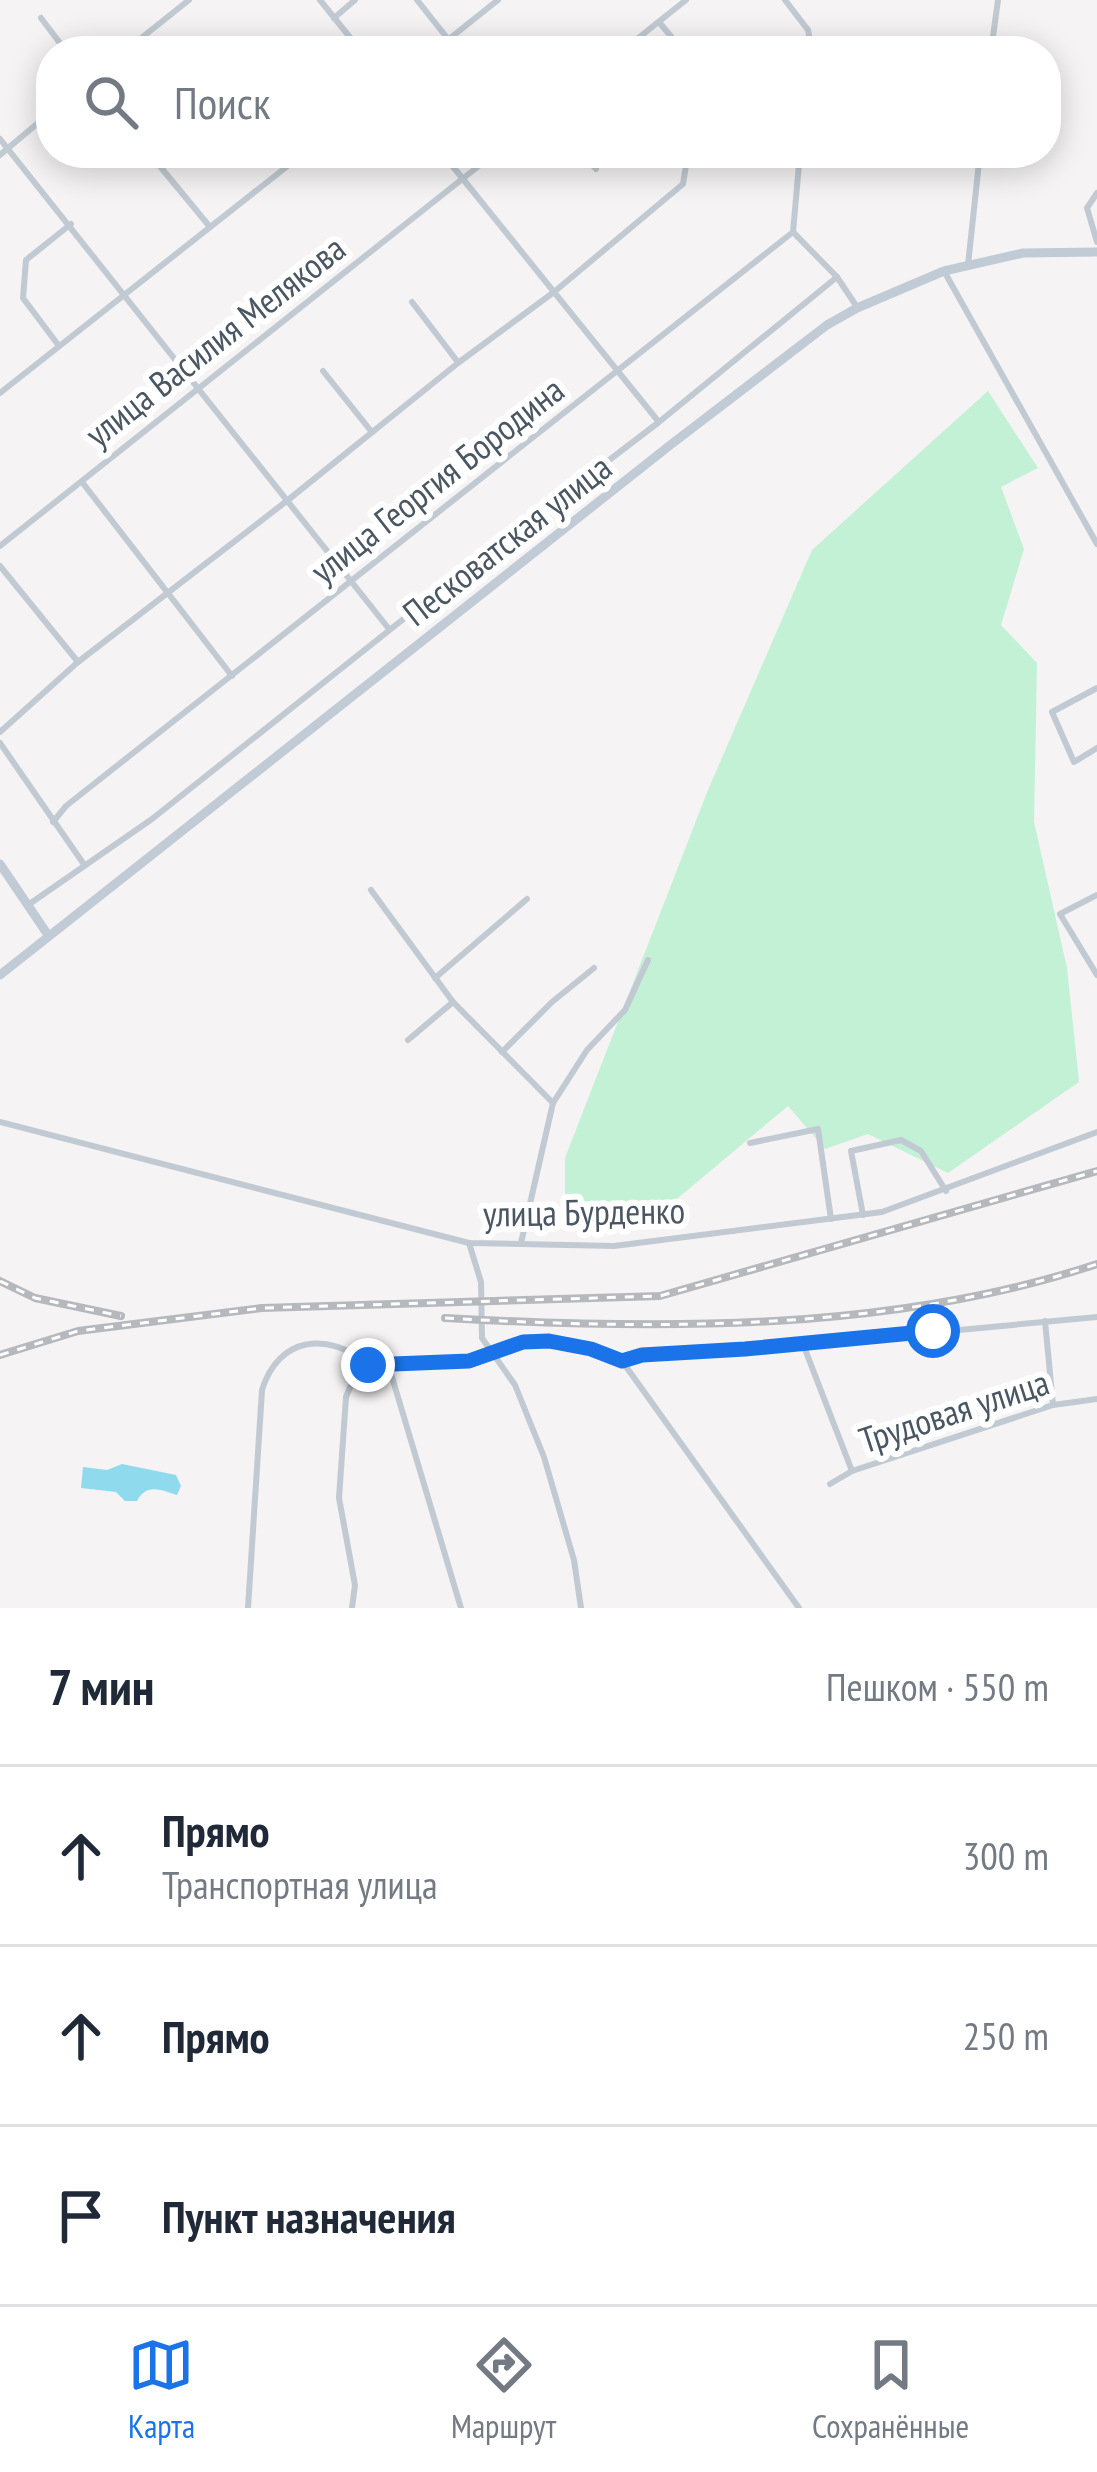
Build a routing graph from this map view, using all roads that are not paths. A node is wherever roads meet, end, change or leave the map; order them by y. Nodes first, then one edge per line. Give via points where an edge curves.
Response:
1 (320, 0) edge
2 (356, 0) edge
3 (417, 0) edge
4 (498, 0) edge
5 (686, 0) edge
6 (785, 0) edge
7 (997, 0) edge
8 (182, 2) edge
9 (41, 18) dead end
10 (334, 18) junction
11 (659, 22) junction
12 (55, 36) edge
13 (142, 36) edge
14 (349, 36) edge
15 (445, 36) edge
16 (453, 36) edge
17 (641, 36) edge
18 (671, 36) edge
19 (809, 36) edge
20 (993, 36) edge
21 (36, 125) edge
22 (0, 139) edge
23 (4, 152) edge
24 (161, 168) edge
25 (282, 168) edge
26 (455, 168) edge
27 (477, 168) edge
28 (686, 168) edge
29 (799, 168) edge
30 (978, 168) edge
31 (464, 179) junction
32 (1097, 193) edge
33 (71, 224) junction
34 (210, 227) junction
35 (793, 232) junction
36 (1097, 242) edge
37 (1097, 252) edge
38 (968, 265) junction
39 (944, 271) junction
40 (837, 277) junction
41 (554, 292) junction
42 (126, 295) junction
43 (412, 302) dead end
44 (857, 308) junction
45 (59, 346) junction
46 (458, 363) junction
47 (323, 371) dead end
48 (617, 371) junction
49 (200, 387) junction
50 (0, 393) edge
51 (659, 422) junction
52 (371, 431) junction
53 (82, 482) junction
54 (288, 500) junction
55 (1097, 544) edge
56 (0, 546) edge
57 (0, 566) edge
58 (351, 583) junction
59 (166, 593) junction
60 (389, 629) junction
61 (78, 662) junction
62 (232, 676) junction
63 (1097, 688) edge
64 (0, 732) edge
65 (0, 743) edge
66 (1097, 748) edge
67 (53, 822) junction
68 (83, 863) junction
69 (0, 864) edge
70 (371, 890) dead end
71 (1097, 895) edge
72 (527, 899) dead end
73 (28, 905) junction
74 (49, 935) junction
75 (648, 960) dead end
76 (594, 968) dead end
77 (0, 976) edge
78 (1097, 976) edge
79 (435, 978) junction
80 (453, 1002) junction
81 (408, 1040) dead end
82 (502, 1052) junction
83 (553, 1102) junction
84 (0, 1122) edge
85 (1097, 1132) edge
86 (750, 1143) dead end
87 (946, 1190) junction
88 (863, 1215) junction
89 (831, 1219) junction
90 (469, 1243) junction
91 (521, 1243) junction
92 (1097, 1317) edge
93 (1045, 1321) junction
94 (803, 1344) junction
95 (489, 1353) junction
96 (622, 1361) junction
97 (368, 1365) junction
98 (389, 1367) junction
99 (1097, 1399) edge
100 (1053, 1405) junction
101 (852, 1471) junction
102 (830, 1484) dead end
103 (248, 1608) edge
104 (352, 1608) edge
105 (461, 1608) edge
106 (581, 1608) edge
107 (799, 1608) edge

1 - 10 street
2 - 10 street
3 - 15 street
4 - 16 street
5 - 11 street
6 - 19 street
7 - 20 street
8 - 13 street
9 - 12 street
10 - 14 street
11 - 17 street
11 - 18 street
21 - 23 street
22 - 23 street
23 - 33 street
24 - 34 street
25 - 34 street
26 - 31 street
27 - 31 street, улица Василия Мелякова
28 - 41 street via 683,184
29 - 35 street
30 - 38 street
31 - 41 street
31 - 49 street, улица Василия Мелякова
32 - 36 street via 1087,208
33 - 42 street
33 - 45 street via 26,260 23,298
34 - 42 street
35 - 40 street
35 - 48 street, улица Георгия Бородина
37 - 38 main road, Песковатская улица via 1023,253
38 - 39 main road, Песковатская улица
39 - 44 main road, Песковатская улица
39 - 55 street
40 - 44 street
40 - 51 street
41 - 46 street
41 - 48 street
42 - 45 street
42 - 49 street
43 - 46 street
44 - 74 main road, Песковатская улица via 757,377
45 - 50 street
46 - 52 street
47 - 52 street
48 - 51 street
48 - 58 street, улица Георгия Бородина
49 - 53 street, улица Василия Мелякова
49 - 54 street
51 - 60 street
52 - 54 street
53 - 56 street, улица Василия Мелякова
53 - 59 street
54 - 58 street
54 - 59 street
57 - 61 street
58 - 60 street
58 - 62 street, улица Георгия Бородина
59 - 61 street
59 - 62 street
60 - 68 street via 152,819
61 - 64 street
62 - 67 street, улица Георгия Бородина
63 - 66 street via 1052,712 1074,762
65 - 67 street
67 - 68 street
68 - 73 street
69 - 73 main road
70 - 79 street
71 - 78 street via 1060,914
72 - 79 street
73 - 74 main road
74 - 77 main road, Песковатская улица
75 - 83 street via 625,1010
76 - 82 street
79 - 80 street
80 - 81 street
80 - 82 street
82 - 83 street
83 - 91 street
84 - 90 street, улица Бурденко
85 - 87 street, улица Бурденко
86 - 89 street via 818,1130
87 - 88 street, улица Бурденко
87 - 88 street via 921,1151 901,1140 851,1151
88 - 89 street, улица Бурденко
89 - 91 street, улица Бурденко via 614,1246
90 - 91 street, улица Бурденко
90 - 95 street
92 - 93 street
93 - 94 street
93 - 100 street
94 - 96 street
94 - 101 street
95 - 96 street via 549,1341
95 - 98 street
95 - 106 street via 514,1385 544,1456
96 - 107 street
97 - 98 street
97 - 103 street via 355,1353 312,1343 295,1346 268,1370
97 - 104 street via 346,1397 339,1498
98 - 105 street
99 - 100 street, Трудовая улица
100 - 101 street, Трудовая улица
101 - 102 street, Трудовая улица

